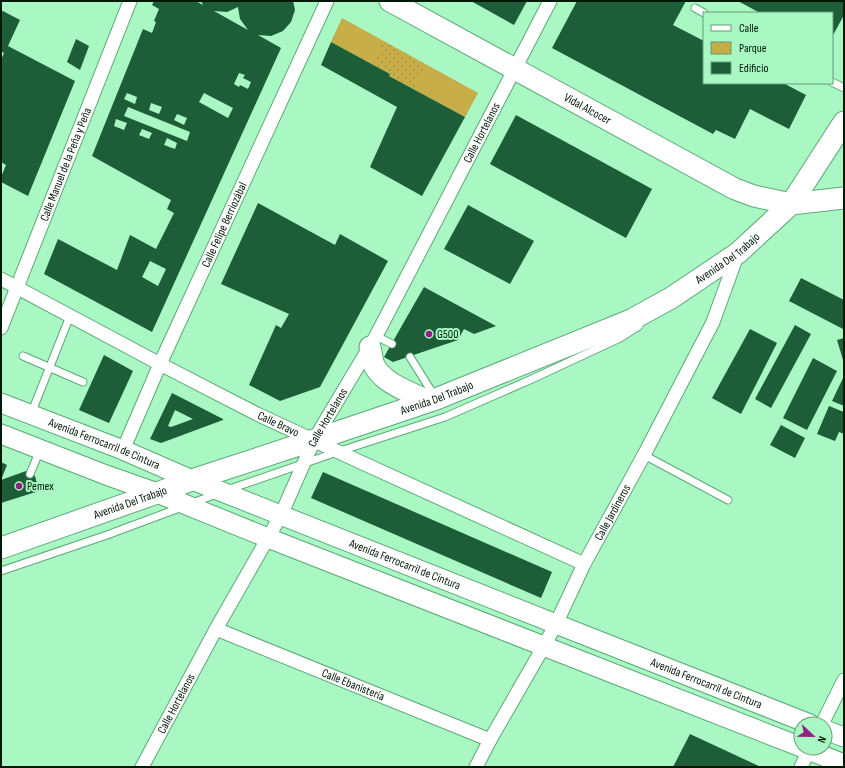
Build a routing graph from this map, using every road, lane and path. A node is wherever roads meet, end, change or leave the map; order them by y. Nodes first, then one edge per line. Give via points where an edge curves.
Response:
1 (130, 1) edge
2 (327, 1) edge
3 (390, 1) edge
4 (550, 1) edge
5 (695, 8) dead end
6 (703, 12) edge
7 (515, 68) junction
8 (833, 82) edge
9 (844, 88) edge
10 (844, 122) edge
11 (844, 134) edge
12 (844, 198) edge
13 (795, 204) junction
14 (733, 263) junction
15 (1, 279) edge
16 (707, 283) dead end
17 (16, 287) junction
18 (667, 309) dead end
19 (70, 316) junction
20 (647, 321) dead end
21 (1, 328) edge
22 (373, 342) junction
23 (392, 344) dead end
24 (23, 356) dead end
25 (410, 357) dead end
26 (160, 364) junction
27 (49, 368) junction
28 (83, 382) dead end
29 (432, 400) junction
30 (1, 403) edge
31 (31, 414) junction
32 (1, 434) edge
33 (314, 440) junction
34 (40, 449) junction
35 (123, 450) junction
36 (337, 452) junction
37 (644, 455) junction
38 (304, 464) junction
39 (30, 474) dead end
40 (192, 480) junction
41 (222, 492) junction
42 (157, 493) junction
43 (728, 500) dead end
44 (187, 505) junction
45 (281, 515) junction
46 (268, 538) junction
47 (1, 548) edge
48 (584, 564) junction
49 (1, 571) edge
50 (556, 624) junction
51 (216, 629) junction
52 (544, 646) junction
53 (844, 680) edge
54 (826, 716) edge
55 (793, 717) edge
56 (833, 733) edge
57 (844, 737) edge
58 (490, 740) junction
59 (793, 747) edge
60 (818, 756) edge
61 (844, 764) edge
62 (142, 767) edge
63 (476, 767) edge

1 - 17 street, Calle Manuel de la Peña y Peña
2 - 26 street, Calle Felipe Berriozábal
3 - 7 main road, Vidal Alcocer
4 - 7 street, Calle Hortelanos
5 - 6 lane
7 - 13 main road, Vidal Alcocer via 735,189 754,196
7 - 22 street, Calle Hortelanos
8 - 9 lane
10 - 13 main road, Avenida Del Trabajo
11 - 13 lane via 825,165
12 - 13 main road
13 - 14 main road, Avenida Del Trabajo
14 - 29 main road, Avenida Del Trabajo via 631,320
14 - 37 street, Calle Jardineros via 713,322
15 - 17 street, Calle Bravo
16 - 18 lane
17 - 19 street, Calle Bravo
17 - 21 street, Calle Manuel de la Peña y Peña
19 - 26 street, Calle Bravo
19 - 27 lane
20 - 36 lane via 620,338 445,417
22 - 23 lane
22 - 29 main road via 373,363 379,373 393,384
22 - 33 street, Calle Hortelanos
24 - 27 lane
25 - 29 lane
26 - 33 street, Calle Bravo
26 - 35 street, Calle Felipe Berriozábal
27 - 28 lane
27 - 31 lane
29 - 33 main road, Avenida Del Trabajo
30 - 31 street, Avenida Ferrocarril de Cintura
31 - 35 street, Avenida Ferrocarril de Cintura
32 - 34 street, Avenida Ferrocarril de Cintura
33 - 36 street, Calle Bravo
33 - 38 street, Calle Hortelanos
33 - 40 main road, Avenida Del Trabajo
34 - 39 lane
34 - 42 street, Avenida Ferrocarril de Cintura via 106,476
35 - 40 street, Avenida Ferrocarril de Cintura
36 - 38 lane
36 - 48 street, Calle Bravo
37 - 43 lane
37 - 48 street, Calle Jardineros
38 - 41 lane
38 - 45 street, Calle Hortelanos
40 - 41 street, Avenida Ferrocarril de Cintura
40 - 42 main road, Avenida Del Trabajo
41 - 44 lane
41 - 45 street, Avenida Ferrocarril de Cintura
42 - 44 street, Avenida Ferrocarril de Cintura
42 - 47 main road, Avenida Del Trabajo
44 - 46 street, Avenida Ferrocarril de Cintura
44 - 49 lane
45 - 46 street, Calle Hortelanos
45 - 50 street, Avenida Ferrocarril de Cintura
46 - 51 street, Calle Hortelanos
46 - 52 street, Avenida Ferrocarril de Cintura
48 - 50 street, Calle Jardineros
50 - 52 street, Calle Jardineros
50 - 55 street, Avenida Ferrocarril de Cintura
51 - 58 street, Calle Ebanistería
51 - 62 street, Calle Hortelanos
52 - 58 street, Calle Jardineros
52 - 59 street, Avenida Ferrocarril de Cintura
53 - 54 street
56 - 57 street
58 - 63 street, Calle Jardineros
60 - 61 street, Avenida Ferrocarril de Cintura

